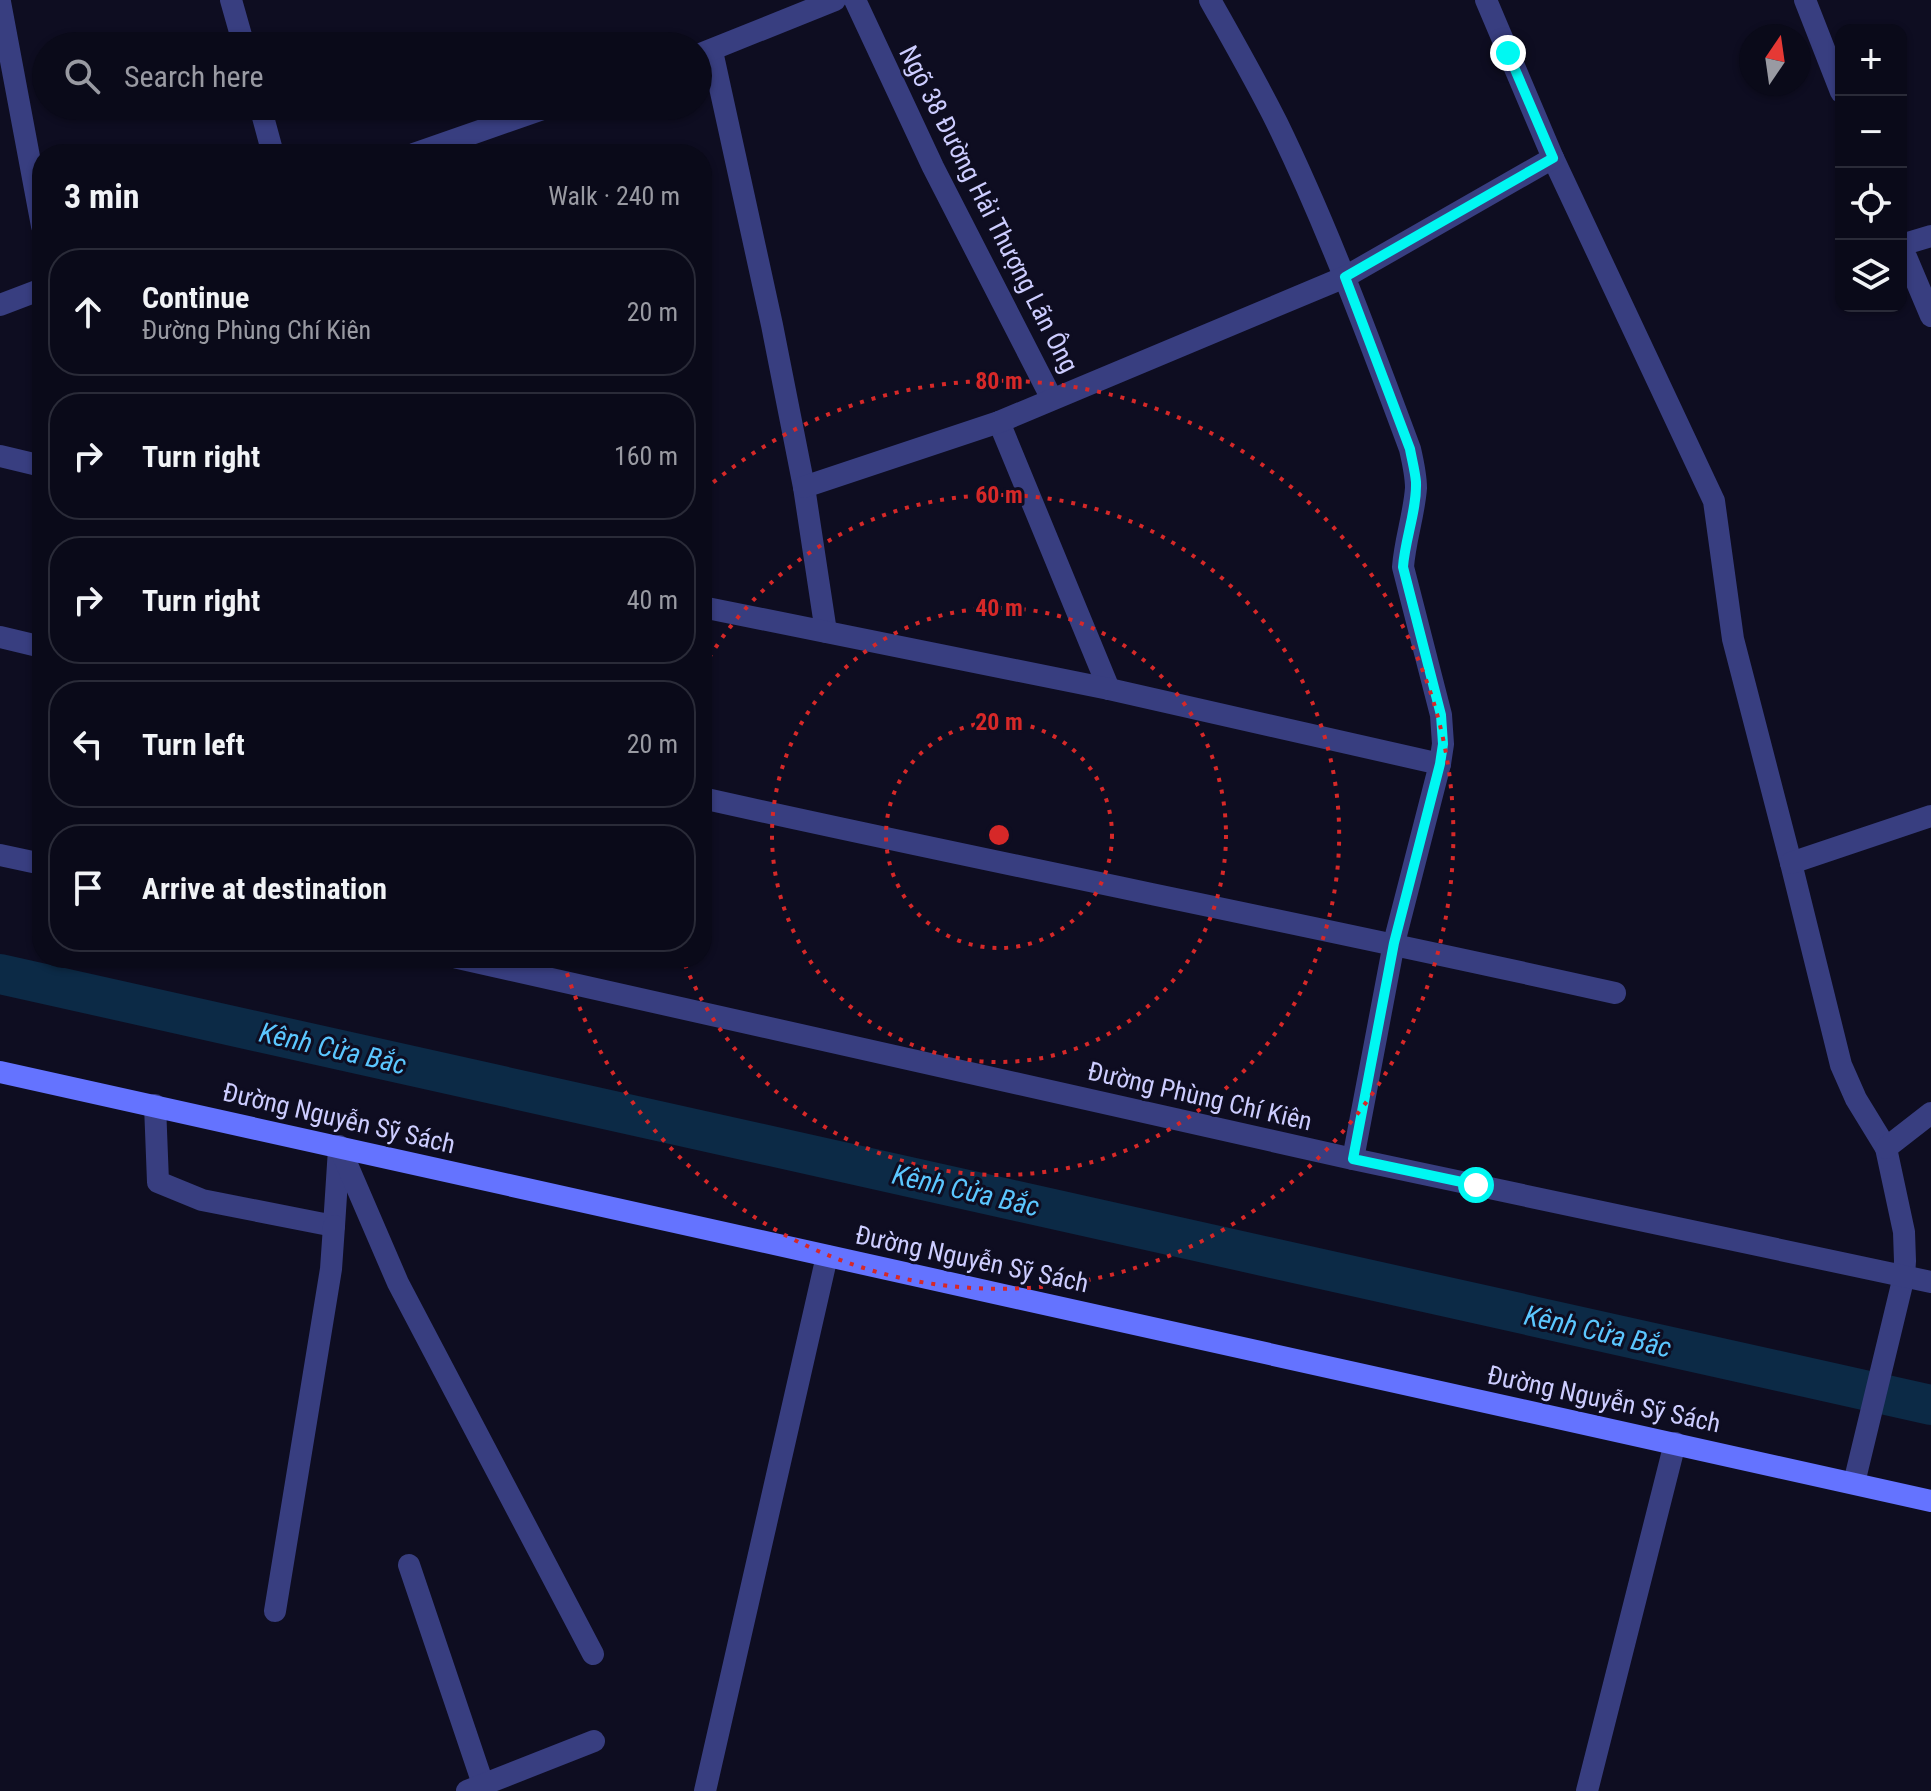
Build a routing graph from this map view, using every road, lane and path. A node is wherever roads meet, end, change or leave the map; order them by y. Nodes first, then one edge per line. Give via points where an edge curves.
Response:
1 (231, 0) edge
2 (855, 0) edge
3 (1210, 0) edge
4 (1486, 0) edge
5 (1805, 0) edge
6 (0, 2) edge
7 (822, 2) edge
8 (240, 32) edge
9 (712, 50) edge
10 (1835, 77) edge
11 (712, 81) edge
12 (264, 120) edge
13 (519, 120) edge
14 (270, 144) edge
15 (463, 144) edge
16 (1553, 158) junction
17 (32, 173) edge
18 (1931, 236) edge
19 (1345, 277) junction
20 (32, 293) edge
21 (0, 305) edge
22 (1931, 316) edge
23 (1052, 399) junction
24 (999, 422) junction
25 (0, 456) edge
26 (32, 464) edge
27 (804, 487) junction
28 (712, 609) edge
29 (826, 632) junction
30 (0, 637) edge
31 (32, 645) edge
32 (1109, 689) junction
33 (1440, 764) junction
34 (712, 800) edge
35 (1931, 816) edge
36 (0, 855) edge
37 (32, 862) edge
38 (1791, 863) junction
39 (1394, 943) junction
40 (503, 968) edge
41 (1615, 993) dead end
42 (0, 1072) edge
43 (155, 1105) junction
44 (1931, 1113) edge
45 (339, 1146) junction
46 (1886, 1148) junction
47 (1353, 1159) junction
48 (334, 1226) junction
49 (827, 1256) junction
50 (1904, 1276) junction
51 (1931, 1282) edge
52 (1675, 1443) junction
53 (1854, 1483) junction
54 (1931, 1501) edge
55 (409, 1565) dead end
56 (275, 1611) dead end
57 (593, 1654) dead end
58 (594, 1741) dead end
59 (475, 1788) edge
60 (705, 1791) edge
61 (1587, 1791) edge

1 - 8 street
2 - 23 street, Ngõ 38 Đường Hải Thượng Lãn Ông
3 - 19 street via 1278,125
4 - 16 street
5 - 10 street
6 - 17 street
7 - 9 street
11 - 27 street via 772,325
12 - 14 street
13 - 15 street
16 - 19 street
16 - 38 street via 1714,501 1733,639
18 - 22 street via 1901,245
19 - 23 street
19 - 33 street via 1414,467 1403,567 1441,715
20 - 21 street
23 - 24 street
24 - 27 street
24 - 32 street
25 - 26 street
27 - 29 street
28 - 29 street
29 - 32 street
30 - 31 street
32 - 33 street
33 - 39 street
34 - 39 street
35 - 38 street
36 - 37 street
38 - 46 street via 1841,1065
39 - 41 street
39 - 47 street
40 - 47 street, Đường Phùng Chí Kiên
42 - 43 main road, Đường Nguyễn Sỹ Sách
43 - 45 main road, Đường Nguyễn Sỹ Sách
43 - 48 street via 158,1182 202,1200
44 - 46 street
45 - 48 street
45 - 49 main road, Đường Nguyễn Sỹ Sách
45 - 57 street via 398,1283
46 - 50 street via 1904,1232
47 - 50 street, Đường Phùng Chí Kiên
48 - 56 street
49 - 52 main road, Đường Nguyễn Sỹ Sách
49 - 60 street
50 - 51 street, Đường Phùng Chí Kiên
50 - 53 street
52 - 53 main road, Đường Nguyễn Sỹ Sách
52 - 61 street
53 - 54 main road, Đường Nguyễn Sỹ Sách
55 - 59 street
58 - 59 street

